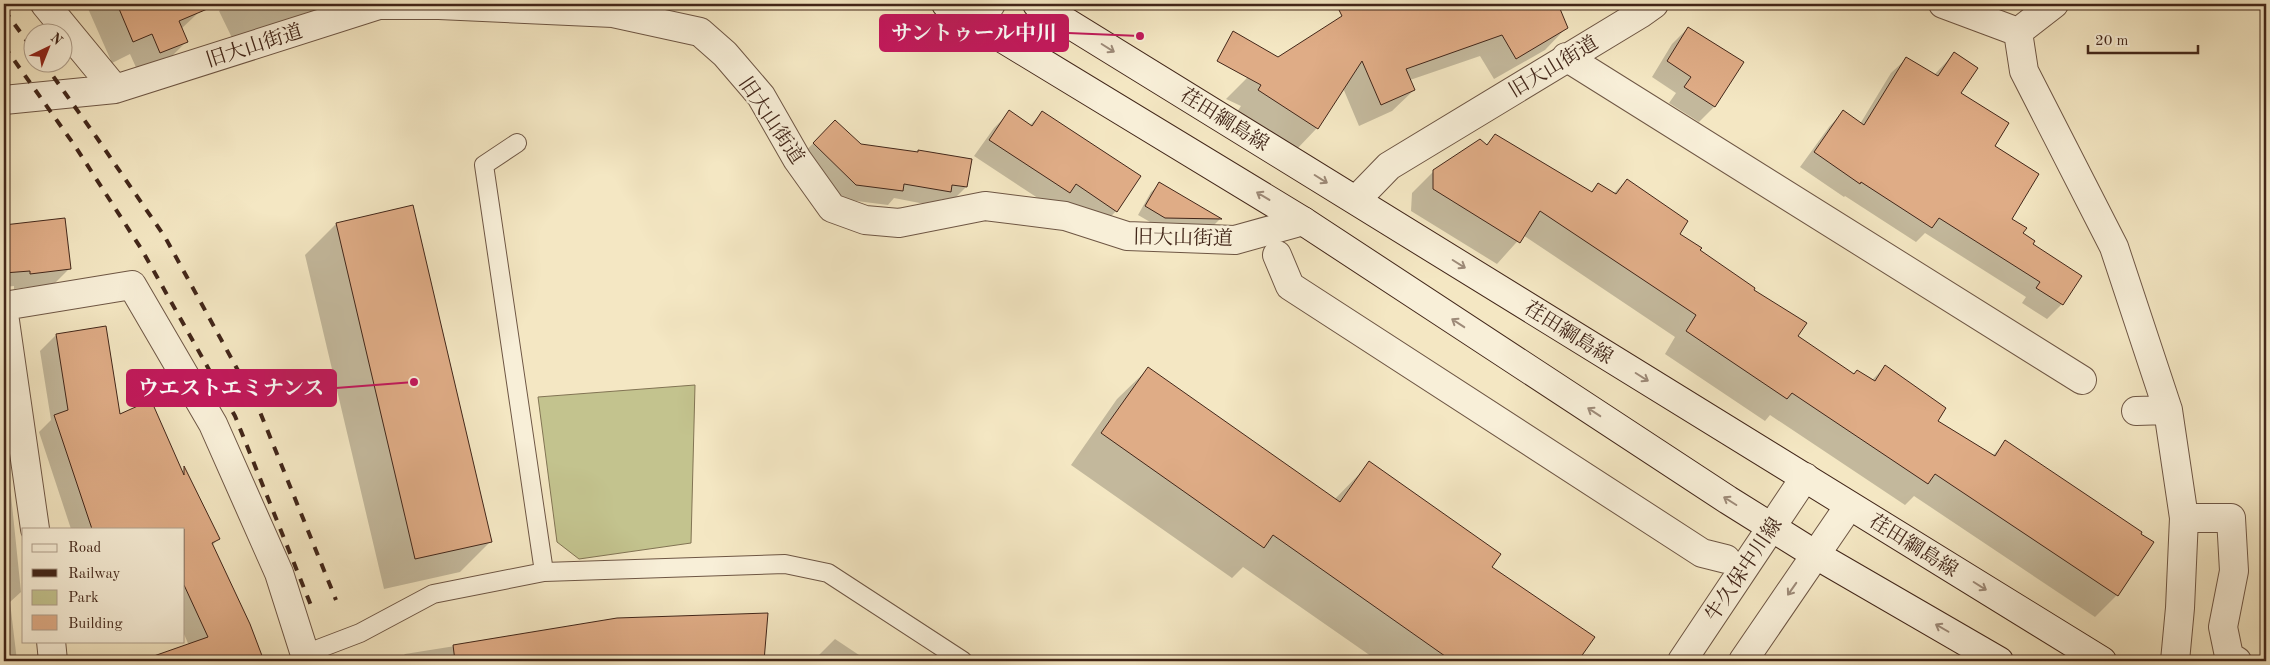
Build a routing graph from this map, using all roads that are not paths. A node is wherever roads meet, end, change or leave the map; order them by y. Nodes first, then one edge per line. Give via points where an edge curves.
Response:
1 (45, 4) edge
2 (379, 4) edge
3 (440, 4) edge
4 (946, 4) edge
5 (1037, 4) edge
6 (1654, 4) edge
7 (1943, 4) edge
8 (2054, 4) edge
9 (984, 14) edge
10 (2018, 32) junction
11 (1566, 57) junction
12 (114, 89) junction
13 (4, 100) edge
14 (517, 143) dead end
15 (1356, 200) junction
16 (1302, 221) junction
17 (1277, 255) dead end
18 (4, 306) edge
19 (4, 314) edge
20 (2082, 380) dead end
21 (2168, 410) junction
22 (2136, 411) dead end
23 (1805, 477) junction
24 (1849, 506) junction
25 (2184, 518) junction
26 (1771, 527) junction
27 (34, 528) edge
28 (1816, 555) junction
29 (1726, 559) dead end
30 (544, 572) junction
31 (51, 642) edge
32 (2176, 657) edge
33 (306, 658) edge
34 (54, 661) edge
35 (963, 661) edge
36 (1682, 661) edge
37 (1743, 661) edge
38 (1999, 661) edge
39 (2102, 661) edge
40 (2237, 661) edge

1 - 12 street
2 - 3 street, 旧大山街道
2 - 12 street, 旧大山街道
3 - 16 street, 旧大山街道 via 613,13 700,32 725,54 761,96 797,159 832,208 865,220 899,223 985,206 1065,216 1127,236 1235,240
4 - 9 street
5 -> 15 street, 荏田綱島線
6 - 11 street, 旧大山街道
7 - 10 street
8 - 10 street
16 -> 9 street
10 - 21 street via 2024,71 2114,247
11 - 15 street, 旧大山街道 via 1389,166
11 - 20 street
12 - 13 street, 旧大山街道
14 - 30 lane via 484,165
15 -> 23 street, 荏田綱島線
26 -> 16 street
17 - 29 street via 1290,286 1702,553
18 - 33 street via 132,285 213,424 279,573
19 - 27 street
21 - 22 street
21 - 25 street
23 - 24 street, 荏田綱島線
23 - 26 street, 牛久保中川線
24 - 28 street
24 -> 39 street, 荏田綱島線
25 - 32 street
25 - 40 street via 2231,518 2234,571 2223,627 2229,656
26 - 28 street
26 - 36 street, 牛久保中川線
28 -> 37 street
38 -> 28 street
30 - 33 lane via 433,594 360,634
30 - 35 lane via 785,564 828,573
31 - 34 street

